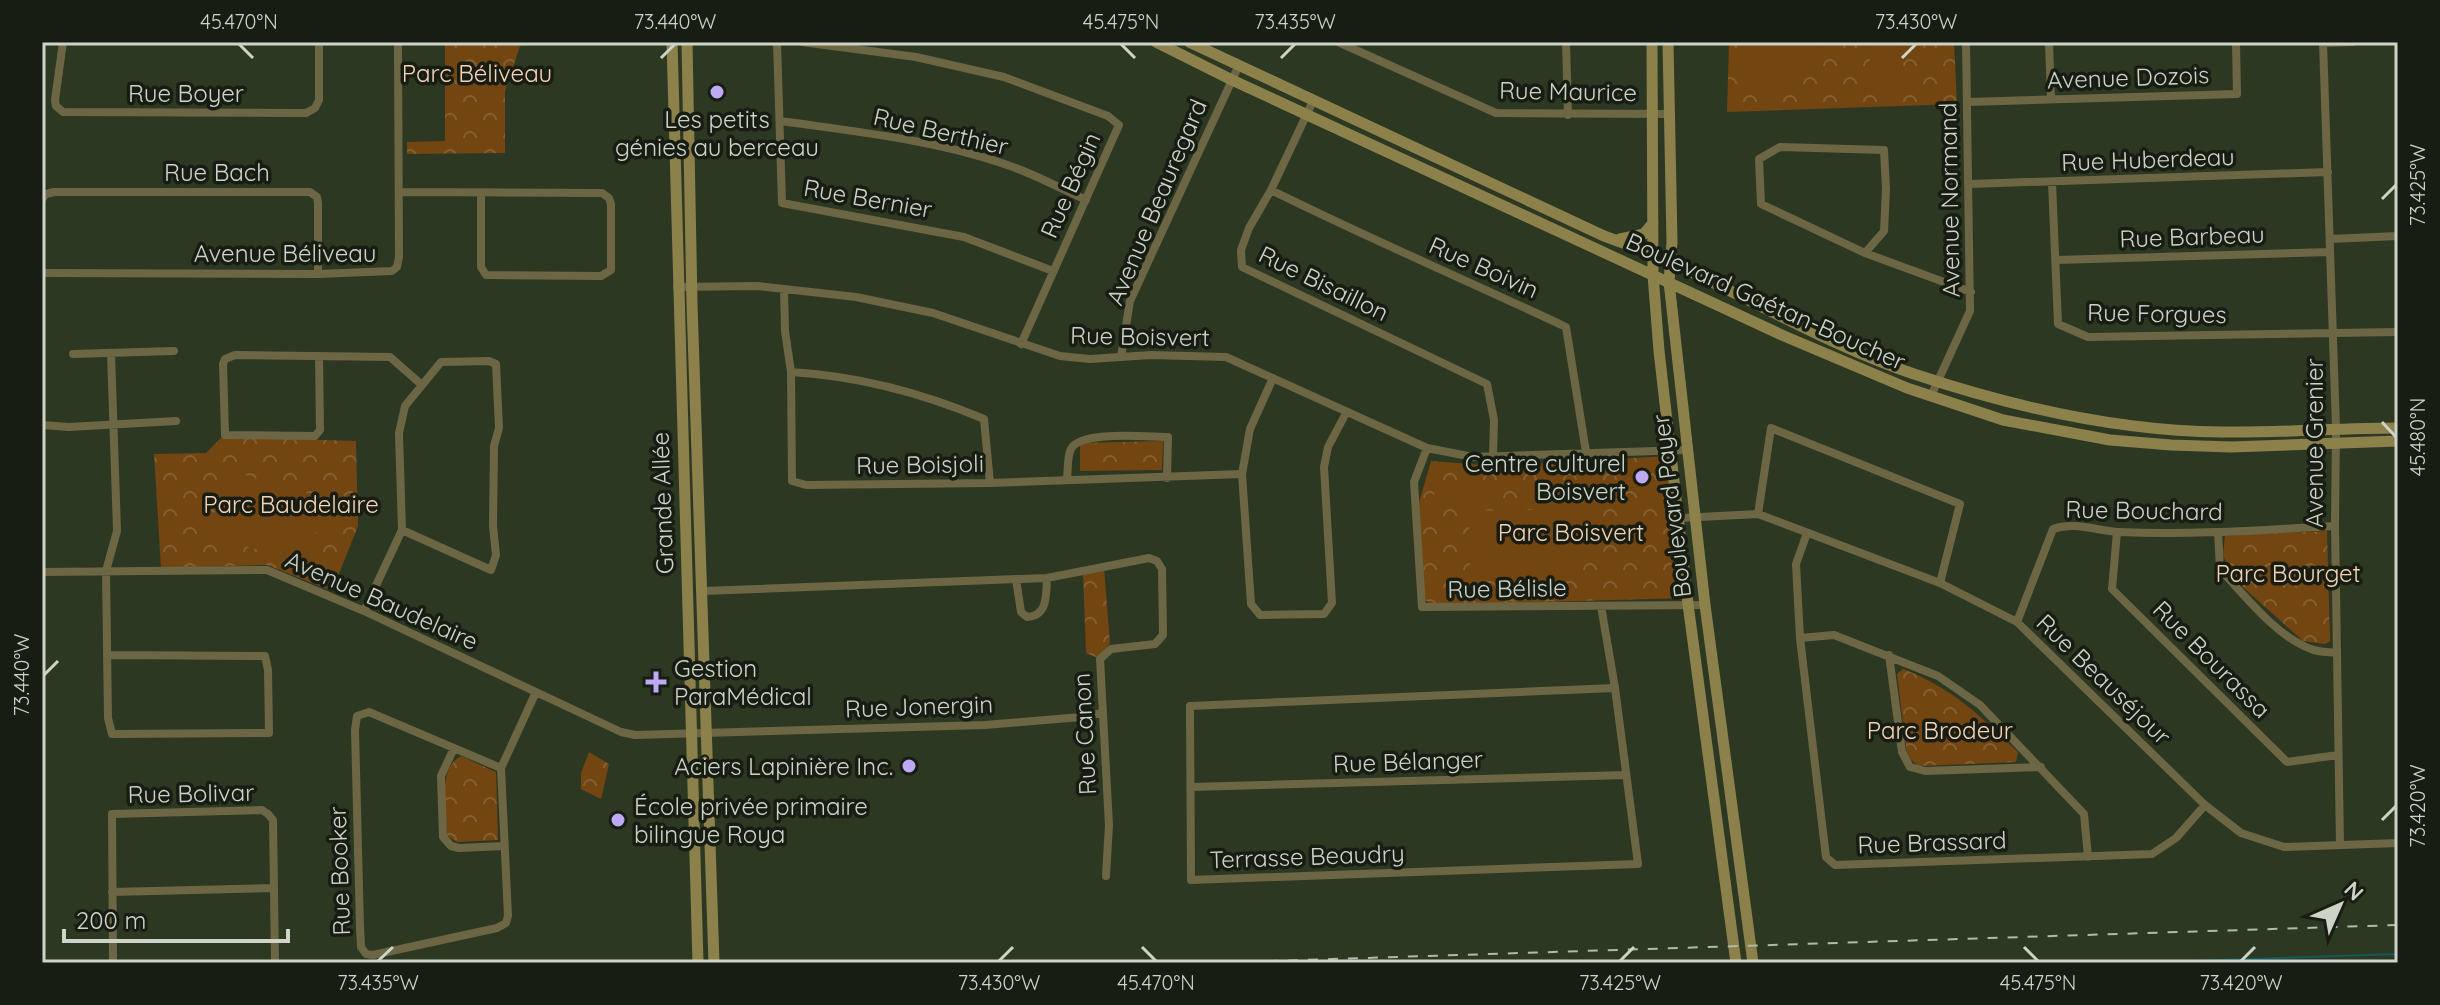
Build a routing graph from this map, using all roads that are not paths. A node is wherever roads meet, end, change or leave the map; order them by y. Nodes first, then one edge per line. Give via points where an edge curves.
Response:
1 (63, 42) edge
2 (319, 42) edge
3 (398, 42) edge
4 (672, 42) edge
5 (687, 42) edge
6 (777, 42) edge
7 (802, 42) edge
8 (1156, 42) edge
9 (1189, 42) edge
10 (1338, 42) edge
11 (1566, 42) edge
12 (1652, 42) edge
13 (1668, 42) edge
14 (1966, 42) edge
15 (2049, 42) edge
16 (2236, 42) edge
17 (2323, 42) edge
18 (2353, 42) edge
19 (1239, 65) junction
20 (1232, 80) junction
21 (1314, 99) junction
22 (2051, 99) junction
23 (1968, 102) junction
24 (1653, 112) junction
25 (1307, 114) junction
26 (1668, 114) junction
27 (1568, 115) junction
28 (781, 121) junction
29 (2328, 172) junction
30 (2052, 183) junction
31 (1970, 184) junction
32 (1502, 188) junction
33 (1271, 190) junction
34 (399, 192) junction
35 (481, 193) junction
36 (42, 199) edge
37 (1086, 200) junction
38 (1496, 202) junction
39 (1653, 222) junction
40 (2398, 236) edge
41 (2330, 239) junction
42 (1616, 240) junction
43 (2330, 252) junction
44 (1865, 253) junction
45 (1653, 255) junction
46 (2056, 260) junction
47 (1670, 263) junction
48 (1053, 271) junction
49 (42, 273) edge
50 (318, 274) junction
51 (1653, 275) junction
52 (1669, 282) junction
53 (677, 287) junction
54 (692, 287) junction
55 (784, 289) junction
56 (1971, 292) junction
57 (2398, 332) edge
58 (2333, 333) junction
59 (1021, 344) junction
60 (174, 351) dead end
61 (111, 353) junction
62 (73, 354) dead end
63 (319, 356) junction
64 (1121, 357) junction
65 (1677, 362) junction
66 (1660, 364) junction
67 (791, 372) junction
68 (1273, 378) junction
69 (1938, 381) junction
70 (422, 385) junction
71 (1931, 396) junction
72 (1346, 413) junction
73 (176, 421) dead end
74 (114, 423) junction
75 (42, 425) edge
76 (2336, 428) junction
77 (2398, 428) edge
78 (2398, 441) edge
79 (2334, 443) junction
80 (1427, 448) junction
81 (1686, 450) junction
82 (1669, 451) junction
83 (1586, 452) junction
84 (1493, 457) junction
85 (1242, 474) junction
86 (1167, 478) junction
87 (1067, 480) junction
88 (990, 483) junction
89 (1758, 514) junction
90 (1680, 518) junction
91 (1696, 518) junction
92 (2335, 526) junction
93 (402, 530) junction
94 (2117, 532) junction
95 (2218, 532) junction
96 (1807, 533) junction
97 (106, 571) junction
98 (42, 572) edge
99 (1047, 578) junction
100 (1016, 579) junction
101 (1940, 583) junction
102 (703, 591) junction
103 (1688, 604) junction
104 (1705, 605) junction
105 (1601, 606) junction
106 (364, 611) junction
107 (2017, 622) junction
108 (1800, 638) junction
109 (2336, 653) junction
110 (108, 655) junction
111 (1889, 655) junction
112 (1615, 688) junction
113 (536, 692) junction
114 (1101, 713) junction
115 (690, 734) junction
116 (707, 734) junction
117 (454, 748) junction
118 (2338, 755) junction
119 (2041, 767) junction
120 (501, 768) junction
121 (1626, 775) junction
122 (1191, 787) junction
123 (2205, 805) junction
124 (2398, 843) edge
125 (2340, 844) junction
126 (504, 846) junction
127 (2088, 857) junction
128 (1738, 861) junction
129 (1723, 863) junction
130 (1106, 876) dead end
131 (274, 888) junction
132 (112, 892) junction
133 (113, 963) edge
134 (275, 963) edge
135 (698, 963) edge
136 (714, 963) edge
137 (1736, 963) edge
138 (1753, 963) edge

1 - 2 street, Rue Boyer via 55,100 63,112 274,113 306,113 317,106
3 - 34 street, Avenue Béliveau
4 - 53 main road, Grande Allée
5 - 54 main road, Grande Allée
6 - 28 street, Rue Bernier
7 - 37 street, Rue Bégin via 916,57 1004,77 1108,116 1119,125
8 - 20 main road, Boulevard Gaétan-Boucher
9 - 19 main road, Boulevard Gaétan-Boucher
10 - 27 street, Rue Maurice via 1496,113
11 - 27 street
12 - 24 main road, Boulevard Payer
13 - 26 main road, Boulevard Payer
14 - 23 street, Avenue Normand
15 - 22 street
16 - 22 street, Avenue Dozois via 2237,94
17 - 18 street
17 - 29 street, Avenue Grenier
19 - 20 street, Avenue Beauregard
19 - 21 main road, Boulevard Gaétan-Boucher
20 - 25 main road, Boulevard Gaétan-Boucher
20 - 64 street, Avenue Beauregard via 1130,301
21 - 25 street, Rue Bisaillon
21 - 32 main road, Boulevard Gaétan-Boucher
22 - 23 street, Avenue Dozois
23 - 31 street, Avenue Normand
24 - 26 street, Rue Maurice
24 - 27 street, Rue Maurice
24 - 39 main road, Boulevard Payer
25 - 33 street, Rue Bisaillon
25 - 38 main road, Boulevard Gaétan-Boucher
26 - 47 main road, Boulevard Payer
28 - 37 street, Rue Berthier via 962,153 1013,167
28 - 48 street, Rue Bernier via 782,203 964,237
29 - 30 street, Rue Huberdeau
29 - 41 street, Avenue Grenier
30 - 31 street, Rue Huberdeau
30 - 46 street, Rue Forgues
31 - 56 street, Avenue Normand
32 - 38 main road
32 - 42 main road, Boulevard Gaétan-Boucher
33 - 83 street, Rue Boivin via 1566,327
33 - 84 street, Rue Bisaillon via 1249,228 1242,267 1487,384 1494,420
34 - 35 street
34 - 50 street, Avenue Béliveau via 395,269
35 - 35 street via 604,194 611,204 611,270 601,276 486,275 481,267
36 - 50 street, Rue Bach via 54,192 310,192 318,203
37 - 48 street, Rue Bégin
38 - 51 main road, Boulevard Gaétan-Boucher
39 - 42 main road via 1644,234
39 - 45 main road, Boulevard Payer
40 - 41 street
41 - 43 street, Avenue Grenier
42 - 45 main road, Boulevard Gaétan-Boucher
43 - 46 street, Rue Barbeau
43 - 58 street, Avenue Grenier
44 - 44 street via 1761,204 1759,159 1780,147 1884,150 1884,231
44 - 56 street
45 - 47 main road, Boulevard Gaétan-Boucher
45 - 51 main road, Boulevard Payer
46 - 58 street, Rue Forgues via 2058,324 2088,337
47 - 52 main road, Boulevard Payer
47 - 69 main road, Boulevard Gaétan-Boucher via 1835,342
48 - 59 street, Rue Bégin
49 - 50 street, Avenue Béliveau
51 - 52 main road, Boulevard Gaétan-Boucher
51 - 66 main road, Boulevard Payer
52 - 65 main road, Boulevard Payer
52 - 71 main road, Boulevard Gaétan-Boucher
53 - 54 street, Rue Boisvert
53 - 115 main road, Grande Allée
54 - 55 street, Rue Boisvert
54 - 102 main road, Grande Allée
55 - 59 street, Rue Boisvert via 933,313
55 - 67 street, Rue Boisjoli
56 - 69 street, Avenue Normand via 1970,311
57 - 58 street, Rue Forgues
58 - 76 street, Avenue Grenier
59 - 64 street, Rue Boisvert via 1060,356
60 - 61 street
61 - 62 street
61 - 74 street
63 - 63 street via 225,359 225,435 315,436 320,430
63 - 70 street via 390,357
64 - 68 street, Rue Boisvert via 1226,357
65 - 66 main road
65 - 81 main road, Boulevard Payer
66 - 82 main road, Boulevard Payer
67 - 88 street via 903,388 984,419
67 - 88 street, Rue Boisjoli via 792,481
68 - 72 street, Rue Boisvert
68 - 85 street via 1250,429
69 - 71 street, Avenue Normand
69 - 76 main road, Boulevard Gaétan-Boucher via 2078,418 2145,427 2221,432
70 - 93 street via 405,406 399,433
70 - 93 street via 441,362 496,364 496,555 491,570
71 - 79 main road, Boulevard Gaétan-Boucher via 2003,420 2110,440 2231,447
72 - 80 street, Rue Boisvert
72 - 85 street via 1324,467 1332,603 1324,614 1260,615 1251,604
73 - 74 street
74 - 75 street
74 - 97 street via 117,531
76 - 77 main road, Boulevard Gaétan-Boucher
76 - 79 street, Avenue Grenier
78 - 79 main road, Boulevard Gaétan-Boucher
79 - 92 street, Avenue Grenier
80 - 84 street, Rue Boisvert
80 - 105 street, Rue Bélisle via 1414,482 1422,607
81 - 82 street, Rue Boisvert
81 - 91 main road, Boulevard Payer
82 - 83 street, Rue Boisvert
82 - 90 main road, Boulevard Payer
83 - 84 street, Rue Boisvert
85 - 86 street, Rue Boisjoli
86 - 87 street, Rue Boisjoli
86 - 87 street via 1168,437 1103,436 1079,440 1070,449
87 - 88 street, Rue Boisjoli
89 - 91 street, Rue Beauséjour
89 - 96 street, Rue Beauséjour
89 - 101 street via 1771,428 1960,504
90 - 91 street, Rue Beauséjour
90 - 103 main road, Boulevard Payer
91 - 104 main road, Boulevard Payer
92 - 95 street, Rue Bouchard
92 - 109 street, Avenue Grenier
93 - 106 street
94 - 95 street, Rue Bouchard
94 - 107 street, Rue Bouchard via 2065,524 2053,529
94 - 118 street, Rue Bourassa via 2112,589 2287,762
95 - 109 street via 2220,569 2239,589 2287,637 2312,650
96 - 101 street, Rue Beauséjour
96 - 108 street, Rue Brassard via 1796,564
97 - 98 street, Avenue Baudelaire
97 - 106 street, Avenue Baudelaire via 267,570
97 - 110 street
99 - 100 street, Rue Canon
99 - 100 street via 1046,599 1037,617 1021,612
99 - 114 street, Rue Canon via 1149,558 1162,569 1161,641 1104,653
100 - 102 street, Rue Canon
101 - 107 street, Rue Beauséjour
102 - 116 main road, Grande Allée
103 - 104 street, Rue Bélisle
103 - 105 street, Rue Bélisle
103 - 129 main road, Boulevard Payer
104 - 128 main road, Boulevard Payer
105 - 112 street
106 - 113 street, Avenue Baudelaire
107 - 123 street, Rue Beauséjour
108 - 111 street via 1834,635
108 - 127 street, Rue Brassard via 1826,857 1835,865
109 - 118 street, Avenue Grenier
110 - 110 street via 265,656 269,733 112,734
111 - 119 street via 1938,676 1980,705
111 - 119 street via 1902,752 1910,767
112 - 121 street
112 - 122 street, Terrasse Beaudry via 1190,706
113 - 115 street, Avenue Baudelaire via 625,733
113 - 120 street, Rue Booker
114 - 116 street, Rue Jonergin via 985,725
114 - 130 street, Rue Canon via 1109,825
115 - 116 street, Rue Jonergin
115 - 135 main road, Grande Allée
116 - 136 main road, Grande Allée
117 - 120 street, Rue Booker
117 - 126 street via 441,776 443,837 459,848
117 - 126 street, Rue Booker via 369,712 357,716 360,927 366,954 506,923
118 - 125 street, Avenue Grenier
119 - 127 street via 2084,814
120 - 126 street, Rue Booker
121 - 122 street, Rue Bélanger
121 - 122 street, Terrasse Beaudry via 1638,864 1191,880
123 - 125 street, Rue Beauséjour via 2241,833 2284,847
123 - 127 street, Rue Brassard via 2176,838 2152,854
124 - 125 street, Rue Beauséjour
128 - 129 main road
128 - 138 main road, Boulevard Payer
129 - 137 main road, Boulevard Payer
131 - 132 street
131 - 132 street, Rue Bolivar via 273,820 262,810 112,814
131 - 134 street, Rue Bolivar
132 - 133 street, Rue Bolivar

